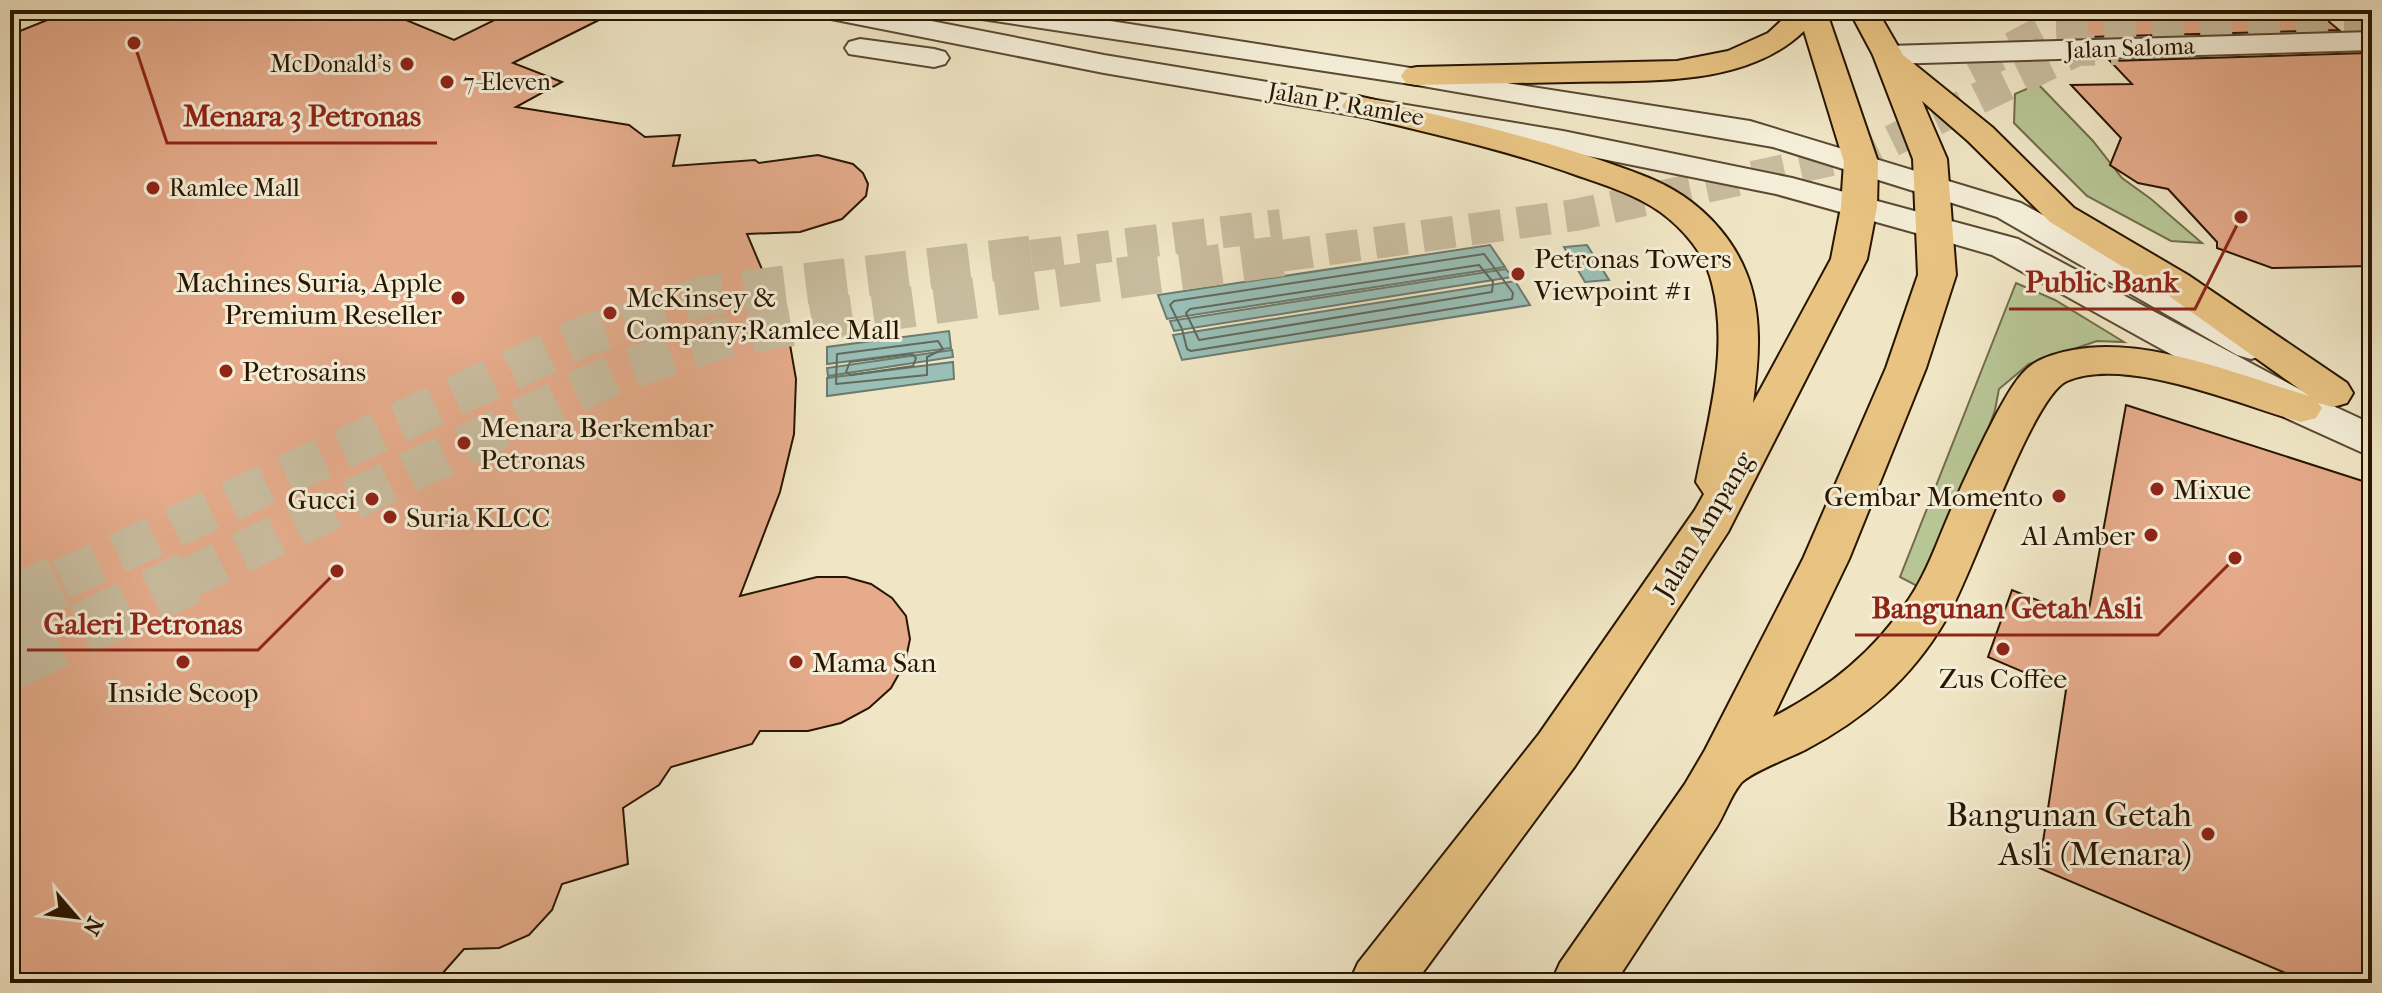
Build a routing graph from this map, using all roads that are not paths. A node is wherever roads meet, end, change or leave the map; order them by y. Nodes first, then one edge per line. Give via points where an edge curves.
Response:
1 (831, 10) edge
2 (982, 10) edge
3 (1799, 10) edge
4 (1812, 10) edge
5 (1863, 10) edge
6 (2372, 41) edge
7 (860, 48) dead end
8 (1888, 55) junction
9 (1417, 76) junction
10 (1179, 77) junction
11 (1358, 106) junction
12 (1861, 162) junction
13 (1935, 206) junction
14 (1859, 207) junction
15 (2317, 400) junction
16 (2372, 417) edge
17 (2372, 442) edge
18 (1712, 520) junction
19 (1723, 766) junction
20 (1379, 983) edge
21 (1581, 983) edge

1 - 10 street, Jalan P. Ramlee
2 - 9 street, Jalan P. Ramlee
3 - 9 main road via 1795,24 1779,39 1737,58 1677,70
4 - 12 main road, Jalan Ampang
5 - 8 main road
6 - 8 street, Jalan Saloma
7 - 10 street via 1091,80
8 - 13 main road via 1924,140
8 - 15 main road via 1980,134 2062,215 2175,283
9 - 12 street, Jalan P. Ramlee via 1750,131
10 - 11 street, Jalan P. Ramlee
11 - 14 street, Jalan P. Ramlee via 1563,141 1780,185
11 - 18 main road via 1542,150 1646,188 1704,233 1722,258 1731,284 1738,341
12 - 13 street, Jalan P. Ramlee
12 - 14 main road, Jalan Ampang
13 - 14 street, Jalan P. Ramlee
13 - 15 street via 2005,247
13 - 19 main road via 1937,275 1906,368 1826,559
14 - 18 main road, Jalan Ampang via 1849,259 1838,283
15 - 16 street
15 - 17 street
15 - 19 main road via 2112,358 2046,373 2018,412 1944,582 1890,660 1842,705
18 - 20 main road, Jalan Ampang via 1557,750
19 - 21 main road

